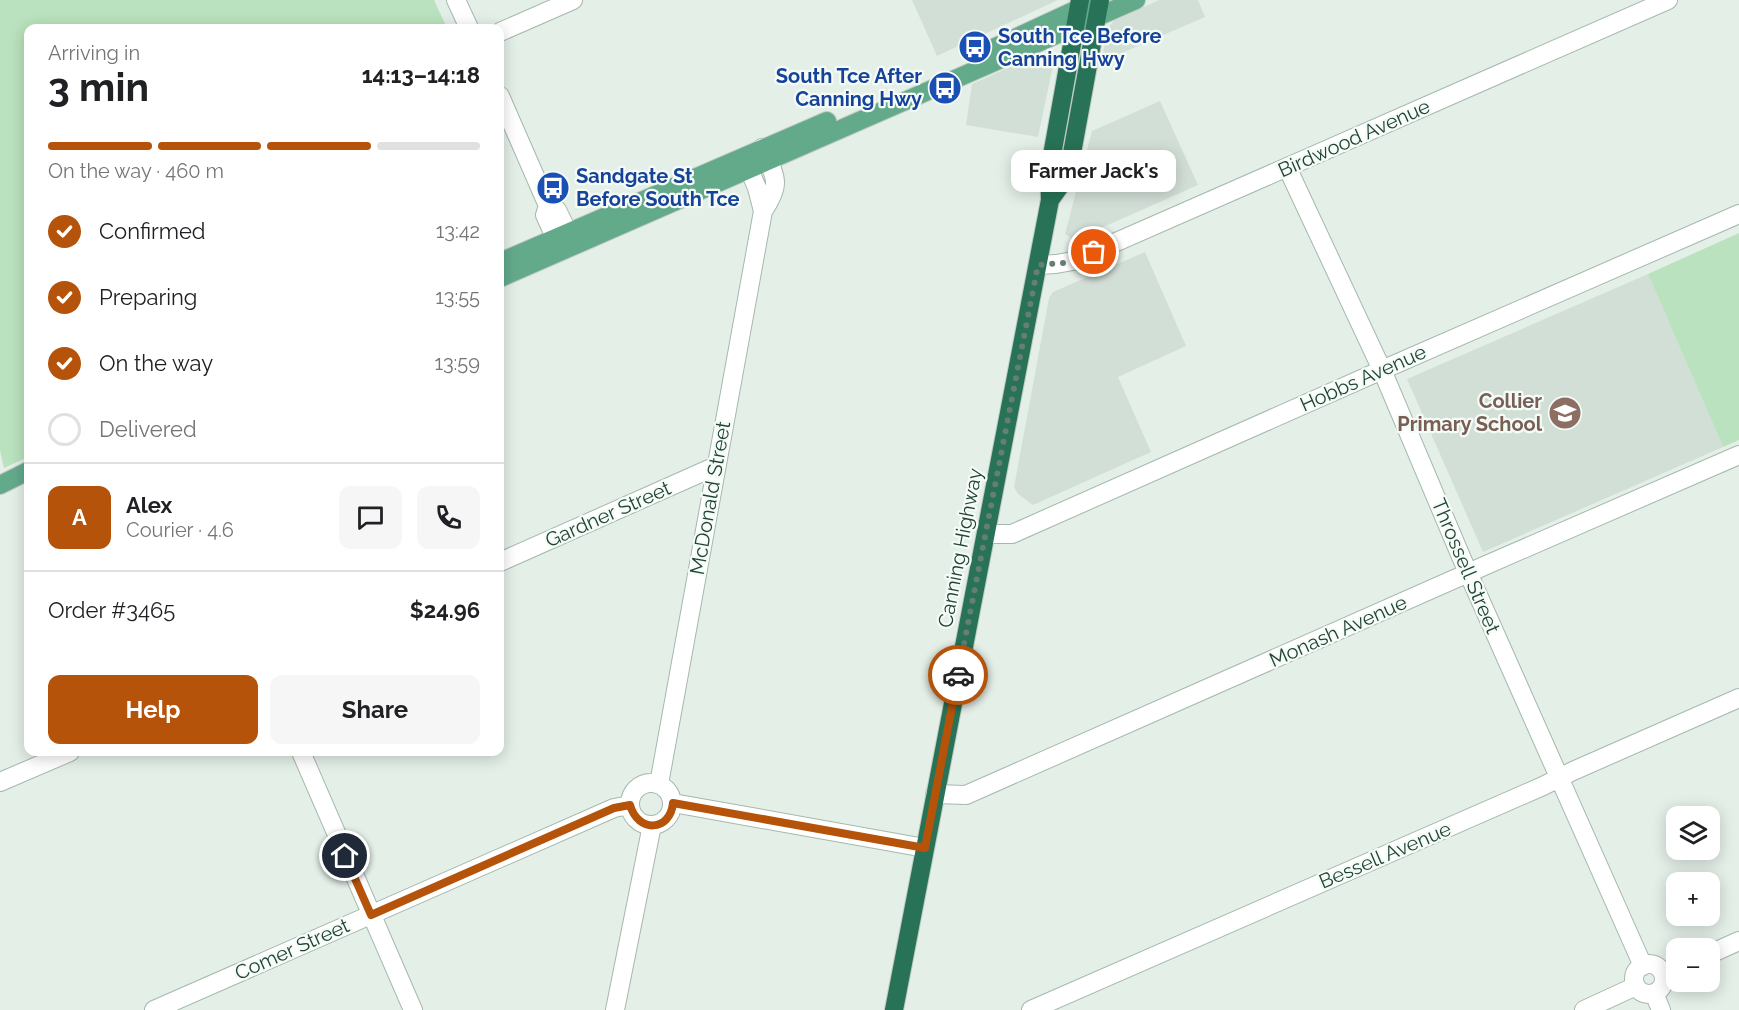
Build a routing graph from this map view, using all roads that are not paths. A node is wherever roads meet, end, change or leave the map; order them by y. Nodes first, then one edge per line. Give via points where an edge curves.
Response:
1 (456, 0) edge
2 (573, 0) edge
3 (1136, 0) edge
4 (1668, 0) edge
5 (1098, 6) edge
6 (1078, 12) edge
7 (467, 24) edge
8 (504, 30) edge
9 (504, 105) edge
10 (765, 154) junction
11 (747, 162) junction
12 (1287, 167) junction
13 (1050, 200) junction
14 (763, 212) junction
15 (1739, 214) edge
16 (565, 242) junction
17 (504, 261) edge
18 (1038, 265) junction
19 (504, 276) edge
20 (1382, 369) junction
21 (1739, 455) edge
22 (716, 466) junction
23 (24, 473) edge
24 (0, 485) edge
25 (24, 487) edge
26 (0, 497) edge
27 (986, 534) junction
28 (504, 560) edge
29 (1469, 573) junction
30 (1739, 698) edge
31 (61, 756) edge
32 (303, 756) edge
33 (1559, 778) junction
34 (0, 782) edge
35 (659, 784) junction
36 (934, 795) junction
37 (673, 803) junction
38 (630, 805) junction
39 (652, 825) junction
40 (925, 848) junction
41 (371, 915) junction
42 (1739, 941) edge
43 (1720, 950) edge
44 (1643, 966) junction
45 (1666, 970) edge
46 (1666, 979) edge
47 (1636, 986) junction
48 (1658, 1002) edge
49 (154, 1010) edge
50 (413, 1010) edge
51 (615, 1010) edge
52 (894, 1010) edge
53 (1031, 1010) edge
54 (1584, 1010) edge

1 - 7 street
2 - 8 street
3 - 5 main road
4 - 12 street, Birdwood Avenue
5 - 6 main road
5 - 13 highway, Canning Highway via 1068,175
6 - 10 main road
6 - 13 highway, Canning Highway via 1048,172
9 - 16 street via 548,206 545,215
10 - 11 main road
10 - 14 street, McDonald Street via 776,184
11 - 14 street, McDonald Street
11 - 16 main road
12 - 18 street, Birdwood Avenue via 1072,261
12 - 20 street, Throssell Street
13 - 18 highway, Canning Highway
14 - 22 street, McDonald Street
15 - 20 street, Hobbs Avenue
16 - 17 main road
16 - 19 main road
18 - 27 highway, Canning Highway
20 - 27 street, Hobbs Avenue via 1012,534
20 - 29 street, Throssell Street
21 - 29 street, Monash Avenue
22 - 28 street, Gardner Street
22 - 35 street, McDonald Street
23 - 24 main road
25 - 26 main road
27 - 36 highway, Canning Highway
29 - 33 street, Throssell Street
29 - 36 street, Monash Avenue via 966,795
30 - 33 street, Bessell Avenue
31 - 34 street
32 - 41 street
33 - 44 street, Throssell Street
33 - 53 street, Bessell Avenue
35 - 37 street
35 - 38 street via 640,786
36 - 40 highway, Canning Highway
37 - 39 street via 669,817
37 - 40 street
38 - 39 street via 638,821
38 - 41 street, Comer Street via 614,808
39 - 51 street
40 - 52 highway, Canning Highway
41 - 49 street, Comer Street
41 - 50 street
42 - 43 street
44 - 45 street
44 - 47 street via 1636,972
46 - 48 street
47 - 48 street
47 - 54 street

